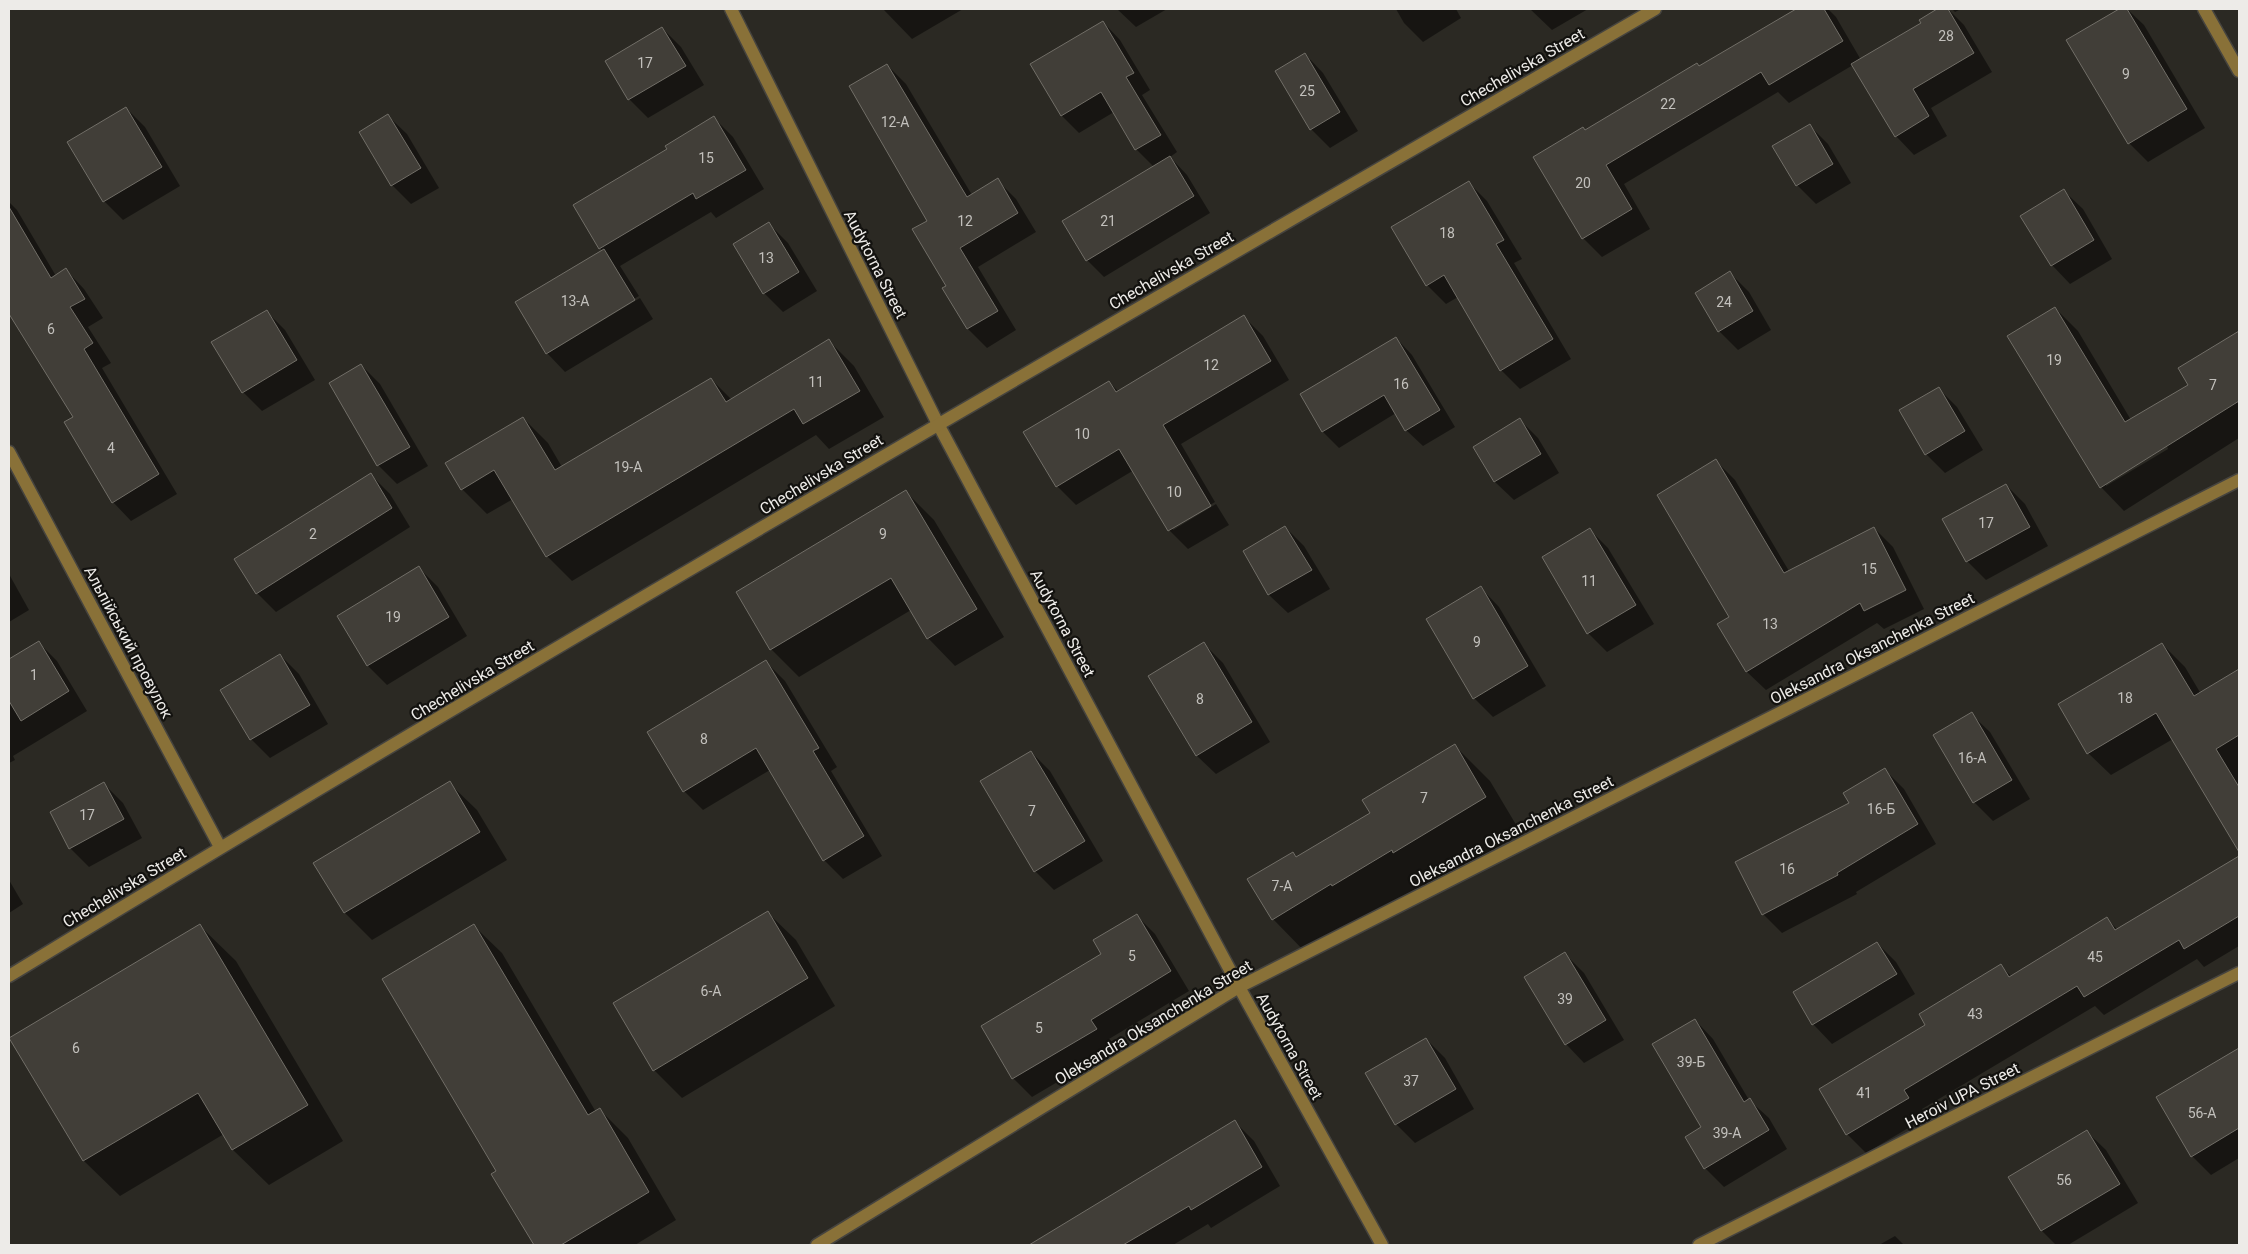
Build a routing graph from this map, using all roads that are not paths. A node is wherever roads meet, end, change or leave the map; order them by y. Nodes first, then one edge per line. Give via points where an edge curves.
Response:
1 (731, 9) edge
2 (1655, 9) edge
3 (2204, 9) edge
4 (2239, 71) edge
5 (938, 424) junction
6 (9, 452) edge
7 (2239, 480) edge
8 (220, 847) junction
9 (2239, 974) edge
10 (9, 976) edge
11 (1239, 987) junction
12 (816, 1245) edge
13 (1382, 1245) edge
14 (1699, 1245) edge

1 - 5 street, Audytorna Street
2 - 5 street, Chechelivska Street
3 - 4 street
5 - 8 street, Chechelivska Street
5 - 11 street, Audytorna Street
6 - 8 street, Альпійський провулок
7 - 11 street, Oleksandra Oksanchenka Street
8 - 10 street, Chechelivska Street
9 - 14 street, Heroiv UPA Street
11 - 12 street, Oleksandra Oksanchenka Street
11 - 13 street, Audytorna Street

